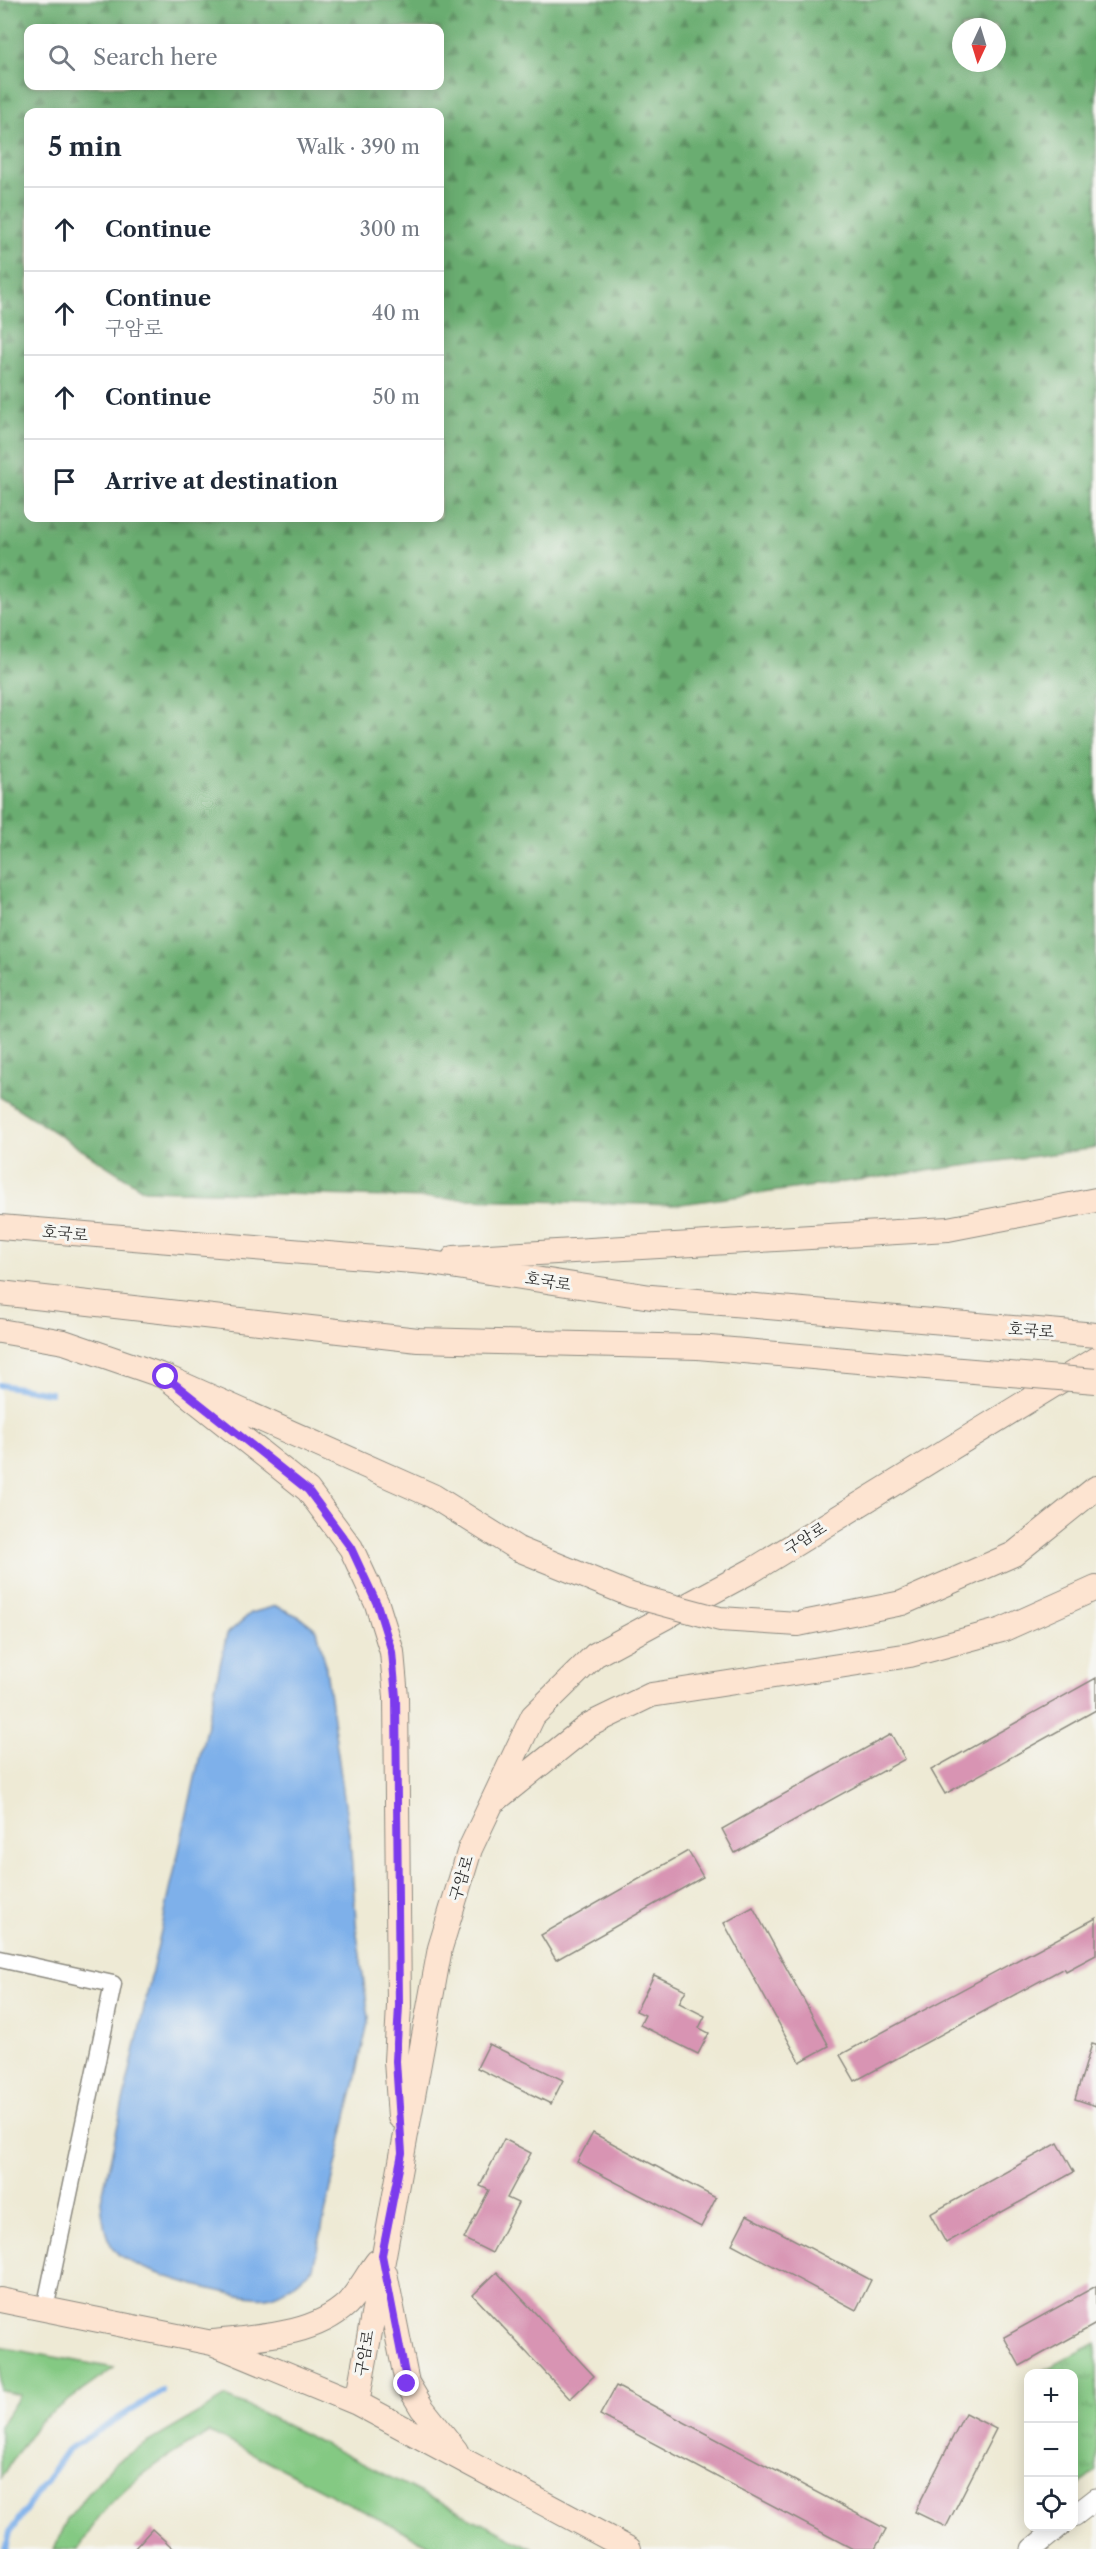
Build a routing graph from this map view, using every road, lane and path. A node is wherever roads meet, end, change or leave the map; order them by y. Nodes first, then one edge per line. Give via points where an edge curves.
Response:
1 (1096, 1200) edge
2 (0, 1227) edge
3 (425, 1262) junction
4 (0, 1293) edge
5 (0, 1331) edge
6 (1096, 1335) edge
7 (1096, 1359) edge
8 (166, 1377) junction
9 (1096, 1382) edge
10 (1096, 1488) edge
11 (1096, 1588) edge
12 (491, 1805) junction
13 (0, 1959) edge
14 (402, 2153) junction
15 (382, 2255) junction
16 (0, 2300) edge
17 (45, 2308) junction
18 (212, 2343) junction
19 (357, 2403) junction
20 (463, 2460) junction
21 (1096, 2499) edge
22 (1078, 2513) edge
23 (1054, 2531) edge
24 (629, 2549) edge
25 (1032, 2549) edge

1 - 3 main road via 948,1228 474,1255
2 - 3 main road, 호국로
3 - 6 main road, 호국로 via 651,1297
4 - 9 main road, bridge via 407,1339 698,1347
5 - 8 main road via 64,1342
7 - 12 main road, 구암로 via 753,1570 595,1655 533,1716
8 - 10 main road, bridge via 433,1496 518,1549 631,1595 720,1619 798,1624 902,1603 1014,1554
8 - 14 main road via 308,1490 351,1548 377,1604 392,1652 396,1697 396,2061
11 - 12 main road via 1002,1630 910,1655 651,1695 589,1725
12 - 14 main road, 구암로 via 470,1849 440,1948
13 - 17 street via 113,1984
14 - 15 main road, 구암로
15 - 18 main road via 347,2304 315,2324 274,2335
15 - 19 main road, 구암로
15 - 20 main road via 407,2384
16 - 17 main road
17 - 18 main road
18 - 19 main road
19 - 20 main road
20 - 24 main road
21 - 22 street
23 - 25 street

